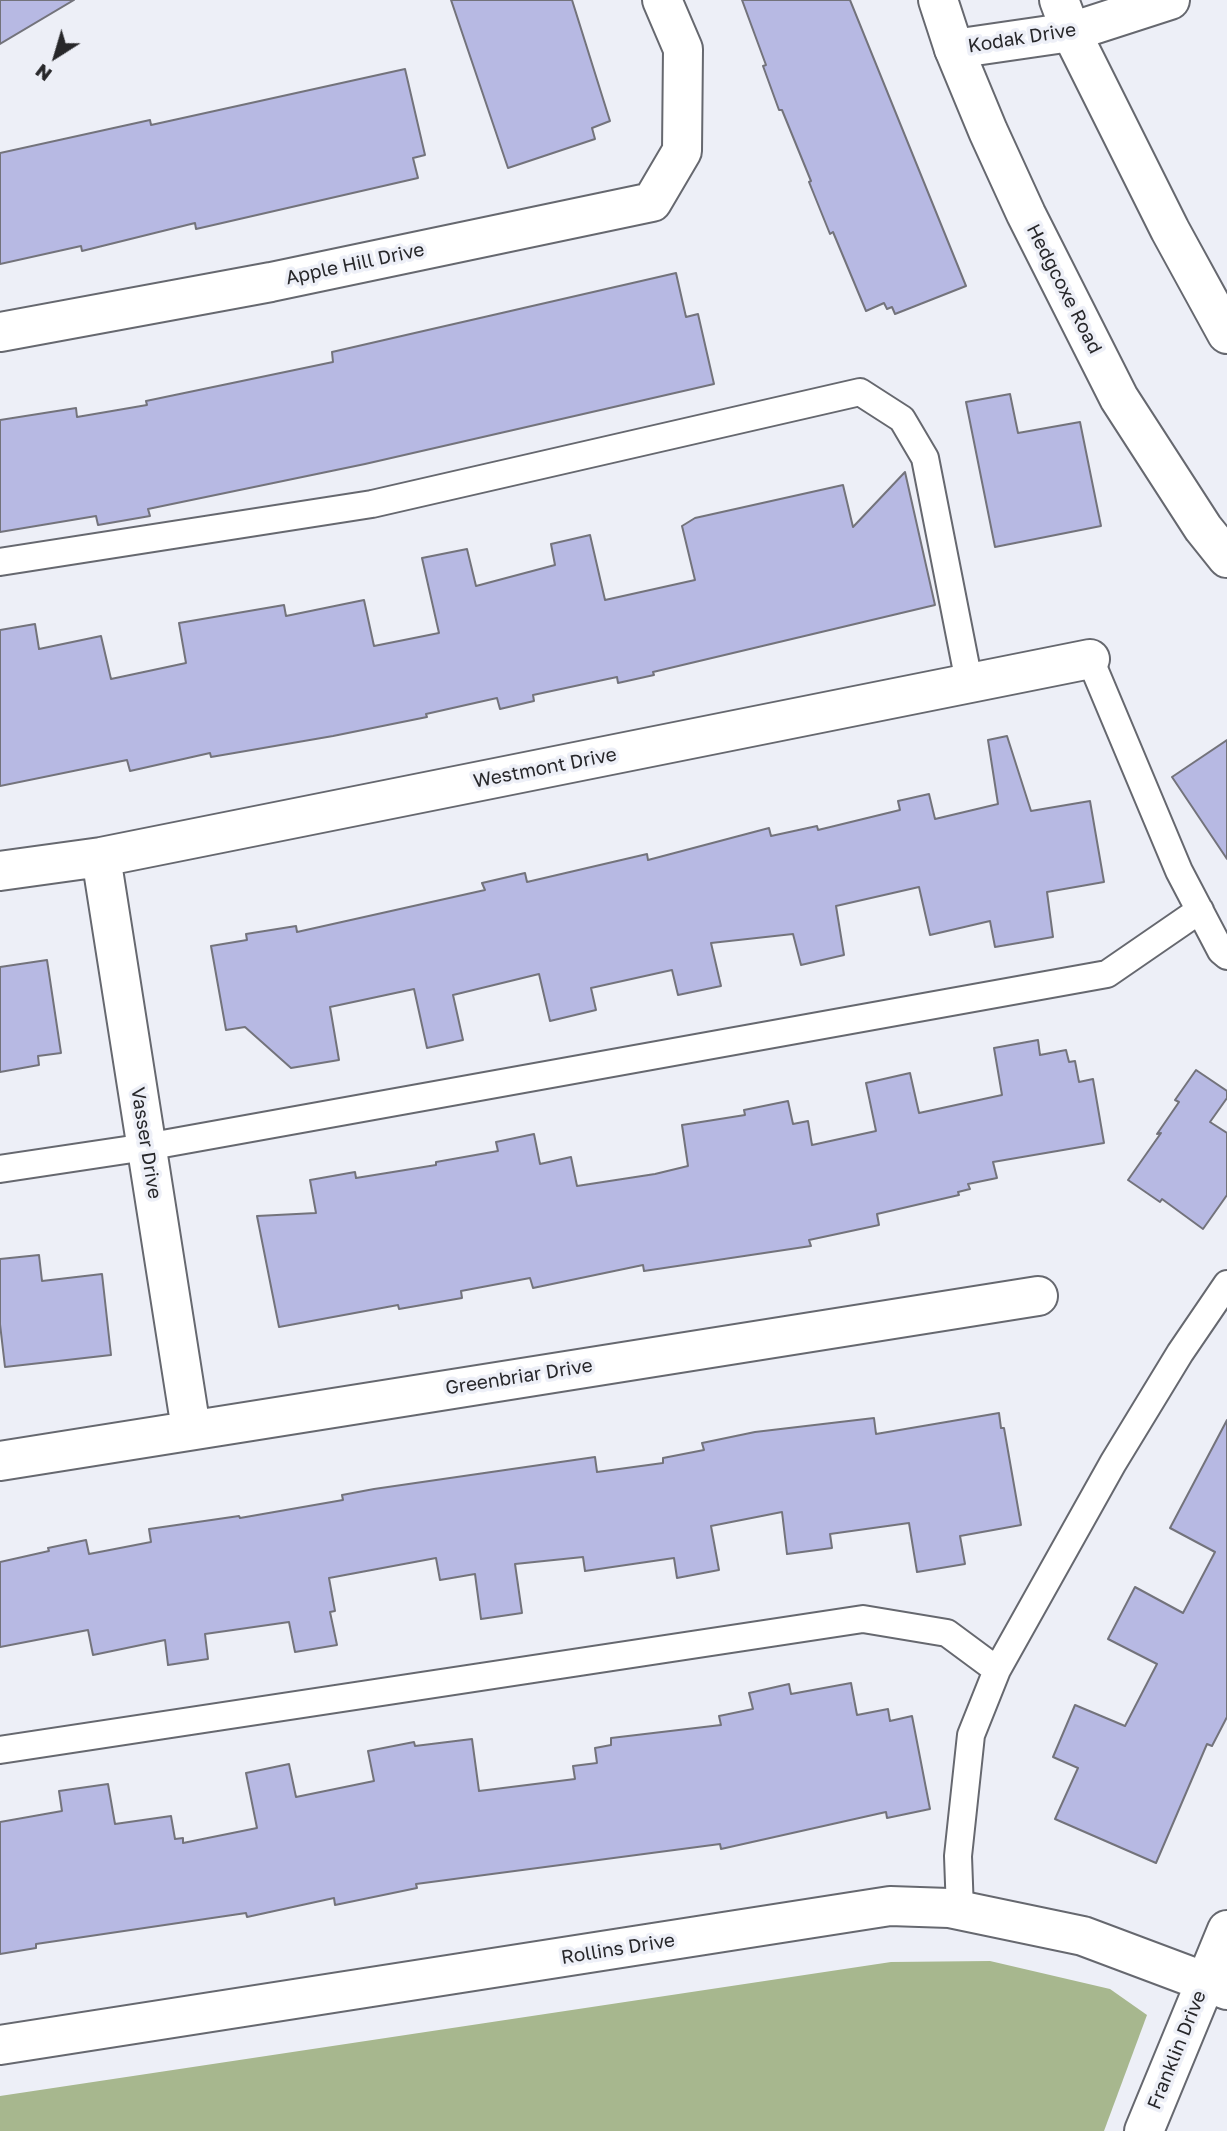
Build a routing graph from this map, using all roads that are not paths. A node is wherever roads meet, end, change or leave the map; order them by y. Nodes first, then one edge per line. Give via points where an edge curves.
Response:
1 (662, 0) edge
2 (938, 0) edge
3 (1170, 0) edge
4 (1065, 16) edge
5 (954, 50) junction
6 (0, 332) edge
7 (1227, 334) edge
8 (1227, 558) edge
9 (0, 562) edge
10 (1090, 659) joint
11 (970, 682) junction
12 (101, 857) junction
13 (0, 871) edge
14 (1200, 910) junction
15 (1227, 956) edge
16 (146, 1147) junction
17 (0, 1169) edge
18 (1227, 1284) edge
19 (1038, 1296) dead end
20 (191, 1429) junction
21 (0, 1461) edge
22 (997, 1670) junction
23 (0, 1751) edge
24 (960, 1911) junction
25 (1227, 1930) edge
26 (1216, 1986) edge
27 (0, 2045) edge
28 (1144, 2131) edge

1 - 6 street, Apple Hill Drive via 683,49 682,150 652,201 271,282
2 - 5 street, Hedgcoxe Road
3 - 4 street, Kodak Drive
4 - 5 street, Kodak Drive
4 - 7 street via 1170,230
5 - 8 street, Hedgcoxe Road via 1026,214 1119,398
9 - 11 lane via 372,504 860,392 902,419 925,458
10 - 11 street, Westmont Drive
10 - 14 lane
11 - 12 street, Westmont Drive
12 - 13 street, Westmont Drive
12 - 16 street, Vasser Drive
14 - 15 lane
14 - 16 lane via 1107,974
16 - 17 lane
16 - 20 street, Vasser Drive
18 - 22 lane via 1113,1462
19 - 20 street, Greenbriar Drive
20 - 21 street, Greenbriar Drive
22 - 23 lane via 947,1633 863,1619
22 - 24 lane via 971,1735 958,1856
24 - 26 street, Rollins Drive via 1083,1936
24 - 27 street, Rollins Drive via 890,1906
25 - 26 street, Franklin Drive
26 - 28 street, Franklin Drive

